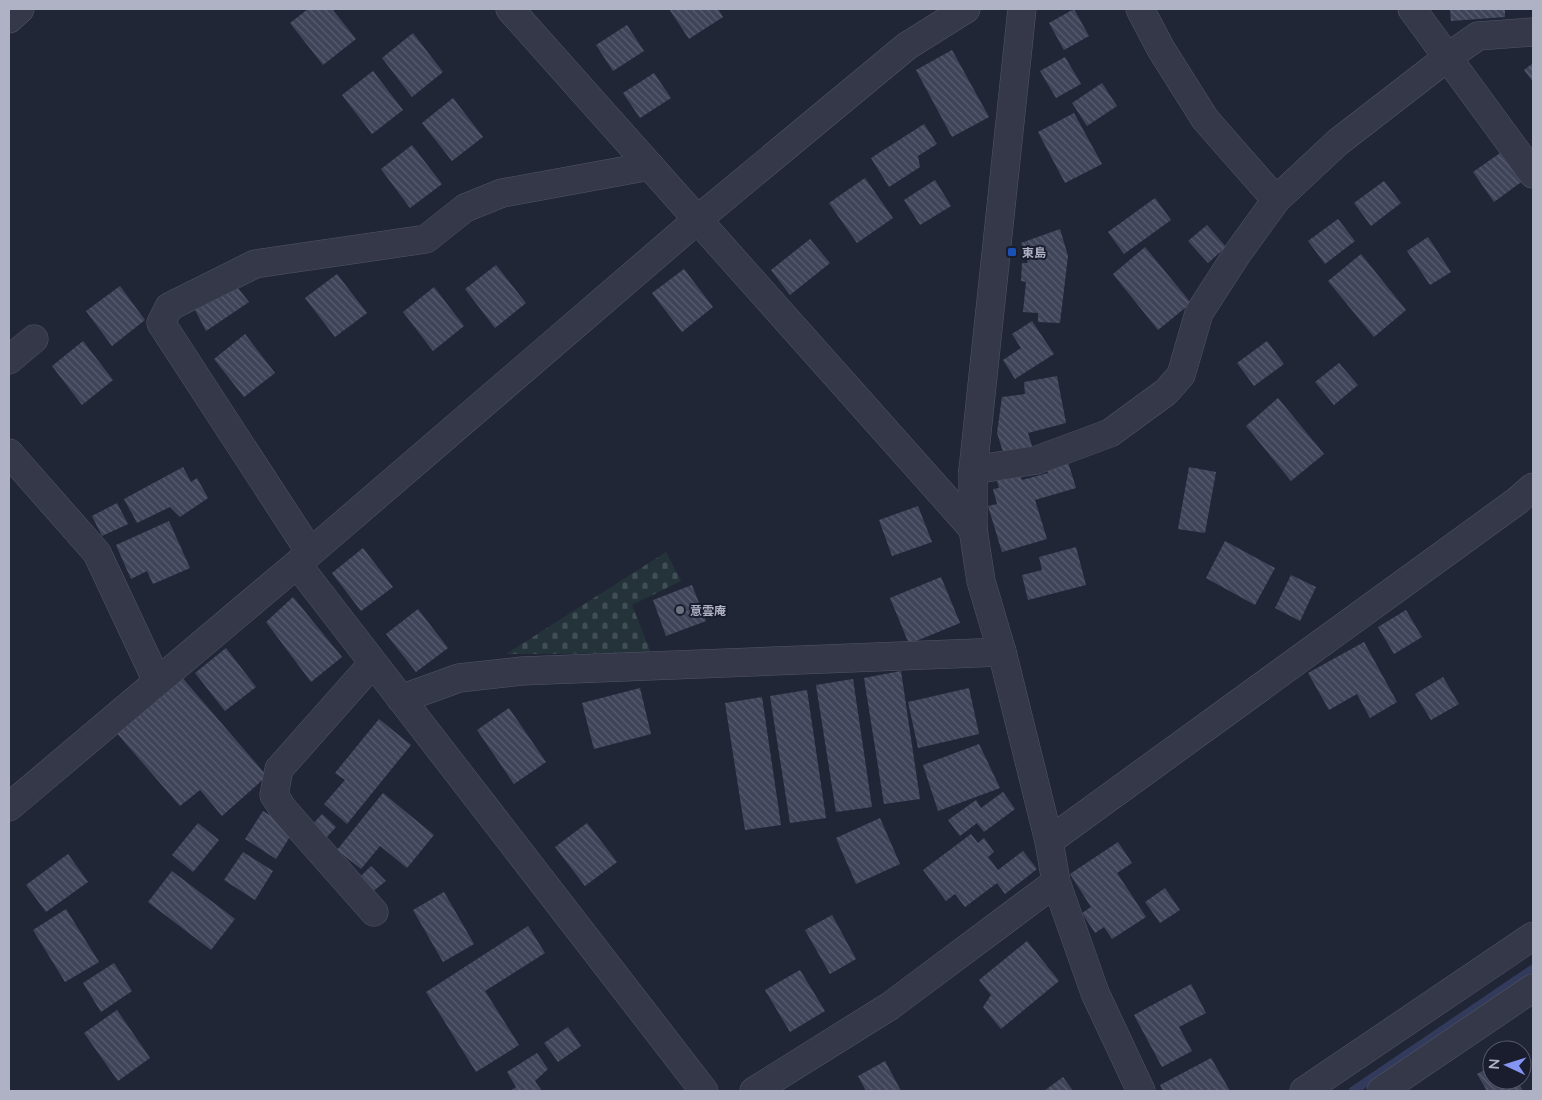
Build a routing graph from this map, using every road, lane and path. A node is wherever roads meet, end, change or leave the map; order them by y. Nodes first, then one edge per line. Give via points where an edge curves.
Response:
1 (20, 9) edge
2 (510, 9) edge
3 (966, 9) edge
4 (1022, 9) edge
5 (1140, 9) edge
6 (1412, 9) edge
7 (9, 19) edge
8 (1533, 32) edge
9 (1448, 57) junction
10 (650, 166) junction
11 (1533, 174) edge
12 (1276, 200) junction
13 (697, 220) junction
14 (34, 339) dead end
15 (9, 360) edge
16 (9, 453) edge
17 (973, 470) junction
18 (1533, 487) edge
19 (973, 529) junction
20 (304, 558) junction
21 (1002, 652) junction
22 (373, 662) junction
23 (157, 681) junction
24 (401, 699) junction
25 (9, 807) edge
26 (1050, 841) junction
27 (1056, 882) junction
28 (374, 912) dead end
29 (1533, 936) edge
30 (1533, 988) edge
31 (704, 1091) edge
32 (754, 1091) edge
33 (1141, 1091) edge
34 (1304, 1091) edge
35 (1381, 1091) edge

1 - 7 street
2 - 10 street
3 - 13 street via 907,46
4 - 17 street
5 - 12 street via 1205,118
6 - 9 street
8 - 9 street via 1478,36
9 - 11 street
9 - 12 street via 1338,142
10 - 13 street
10 - 20 street via 502,193 465,208 426,239 255,264 169,307 161,323
12 - 17 street via 1236,254 1199,313 1181,375 1166,392 1110,432 1037,460
13 - 19 street
13 - 20 street
14 - 15 street
16 - 23 street via 97,553
17 - 19 street
18 - 26 street
19 - 21 street via 981,581
20 - 22 street
20 - 23 street
21 - 24 street via 522,671 459,678
21 - 26 street
22 - 24 street
22 - 28 street via 279,769 274,795
23 - 25 street
24 - 31 street
26 - 27 street
27 - 32 street via 890,1006
27 - 33 street via 1095,994
29 - 34 street
30 - 35 street

